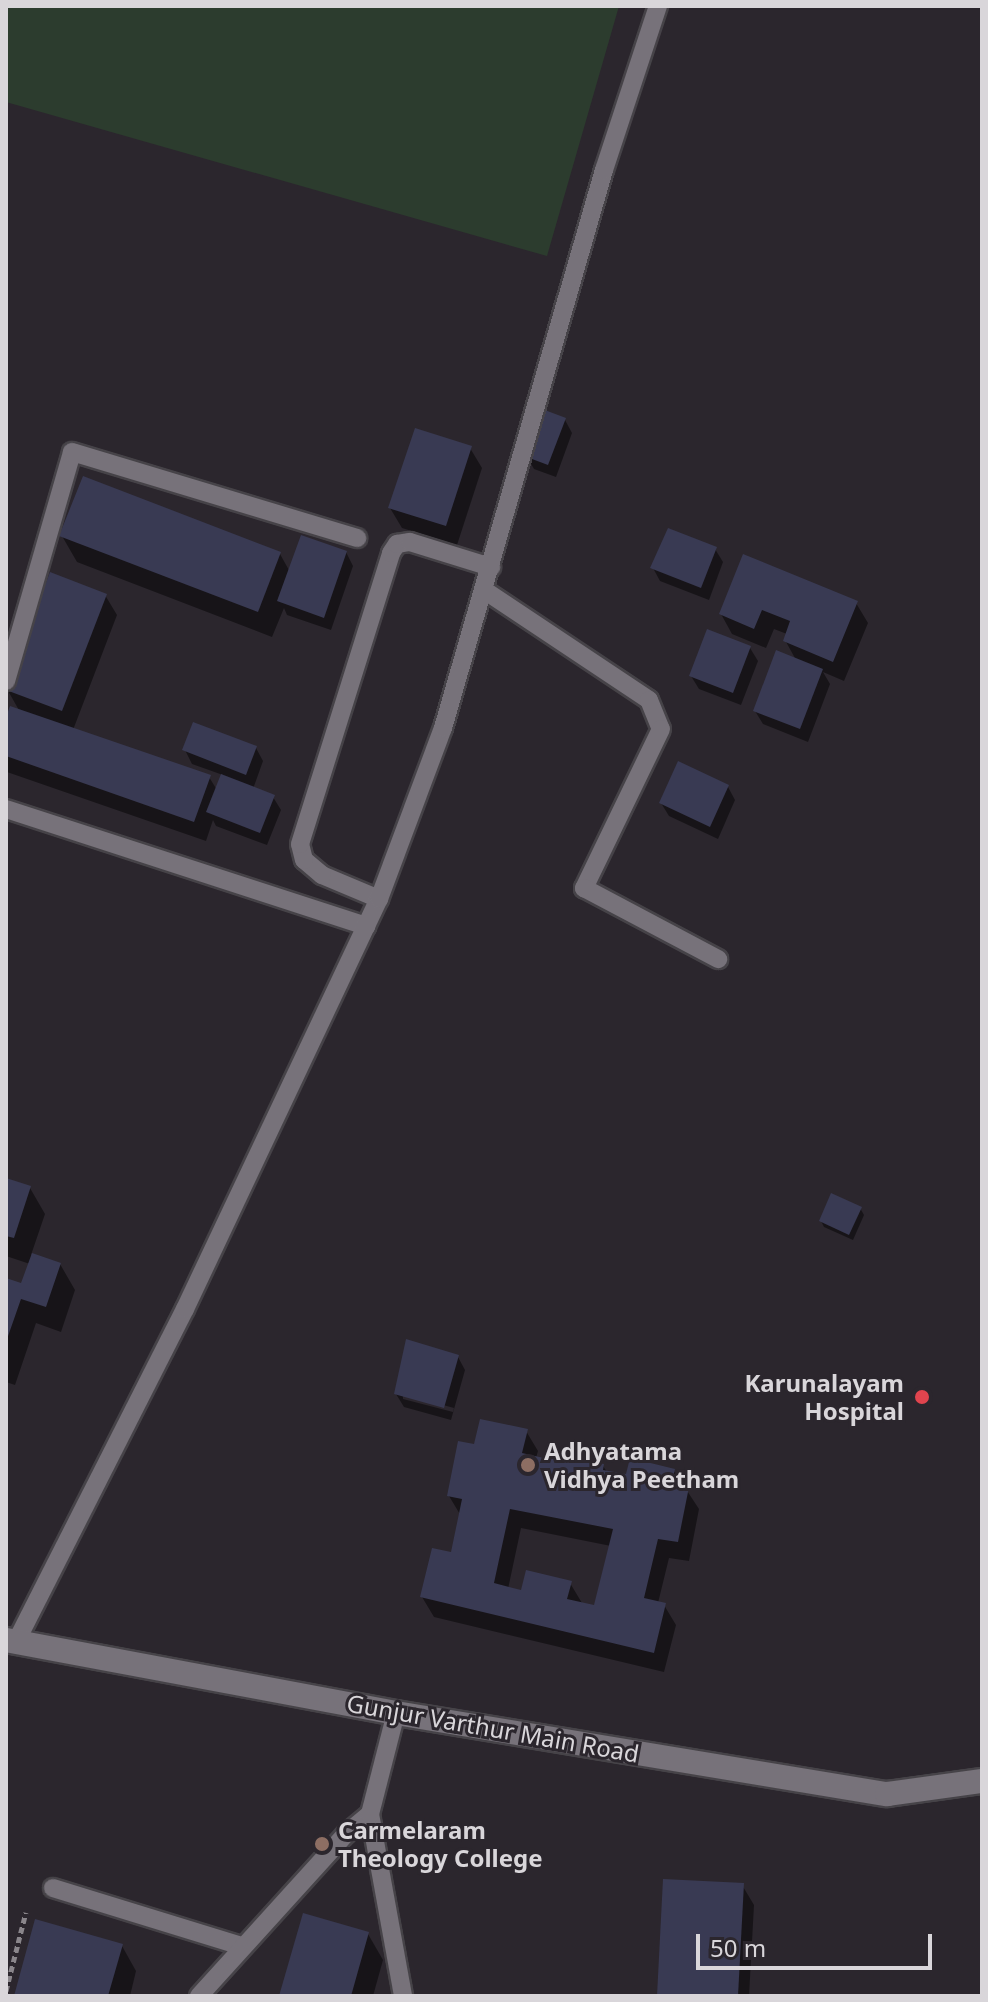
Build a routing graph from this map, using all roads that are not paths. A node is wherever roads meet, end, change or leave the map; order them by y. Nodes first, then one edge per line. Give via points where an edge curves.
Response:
1 (658, 6) edge
2 (357, 538) dead end
3 (491, 567) junction
4 (484, 590) junction
5 (6, 681) edge
6 (6, 809) edge
7 (379, 899) junction
8 (366, 926) junction
9 (718, 959) dead end
10 (11, 1641) edge
11 (396, 1713) junction
12 (982, 1781) edge
13 (370, 1814) junction
14 (53, 1888) dead end
15 (241, 1946) junction
16 (199, 1996) edge
17 (403, 1996) edge

1 - 3 lane via 604,170
2 - 5 lane via 72,452
3 - 4 lane
3 - 7 lane via 410,542 397,544 391,553 300,844 304,860 322,875
4 - 7 lane via 443,728
4 - 9 lane via 649,700 661,729 584,888
6 - 8 lane
7 - 8 lane
8 - 10 lane via 185,1309
10 - 11 main road, Gunjur Varthur Main Road
11 - 12 main road, Gunjur Varthur Main Road via 887,1794
11 - 13 lane
13 - 15 lane
13 - 17 lane
14 - 15 lane
15 - 16 lane

